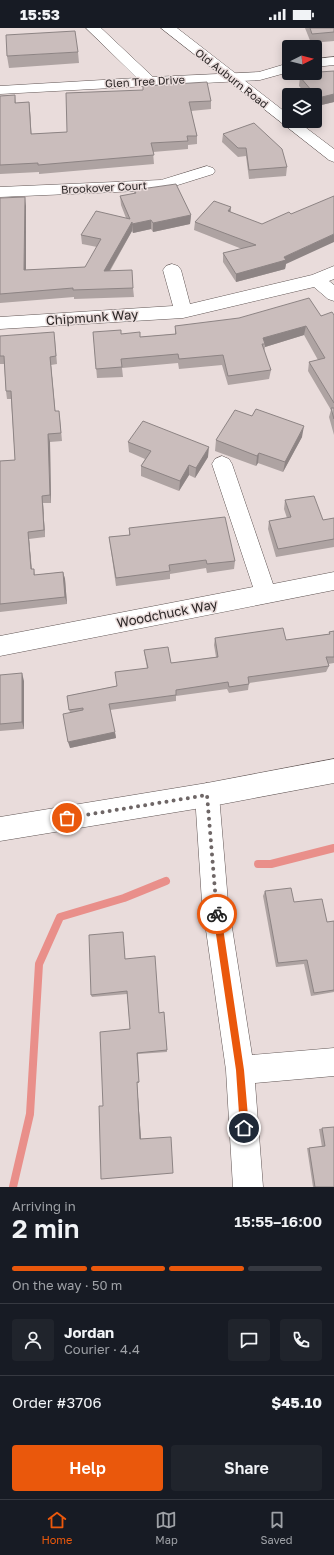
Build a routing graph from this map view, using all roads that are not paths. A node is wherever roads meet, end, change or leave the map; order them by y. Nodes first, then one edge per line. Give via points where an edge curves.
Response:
1 (93, 28) edge
2 (168, 28) edge
3 (180, 34) edge
4 (334, 61) edge
5 (322, 62) edge
6 (282, 69) edge
7 (231, 76) junction
8 (148, 81) junction
9 (0, 90) edge
10 (334, 156) edge
11 (206, 170) dead end
12 (0, 192) edge
13 (172, 270) dead end
14 (334, 272) edge
15 (317, 280) junction
16 (334, 295) edge
17 (184, 312) junction
18 (0, 323) edge
19 (222, 464) dead end
20 (334, 581) edge
21 (266, 594) junction
22 (0, 646) edge
23 (334, 771) edge
24 (207, 795) junction
25 (0, 829) edge
26 (334, 1062) edge
27 (240, 1070) junction
28 (248, 1187) edge

1 - 8 street
2 - 3 street, Old Auburn Road
3 - 7 street, Old Auburn Road
4 - 5 street
6 - 7 street, Glen Tree Drive via 260,76
7 - 8 street, Glen Tree Drive
7 - 10 street, Old Auburn Road
8 - 9 street, Glen Tree Drive
11 - 12 street, Brookover Court via 162,185
13 - 17 street
14 - 15 street, Chipmunk Way
15 - 16 street
15 - 17 street, Chipmunk Way
17 - 18 street, Chipmunk Way
19 - 21 street
20 - 21 street, Woodchuck Way
21 - 22 street, Woodchuck Way
23 - 24 street
24 - 25 street
24 - 27 street via 215,902
26 - 27 street
27 - 28 street

